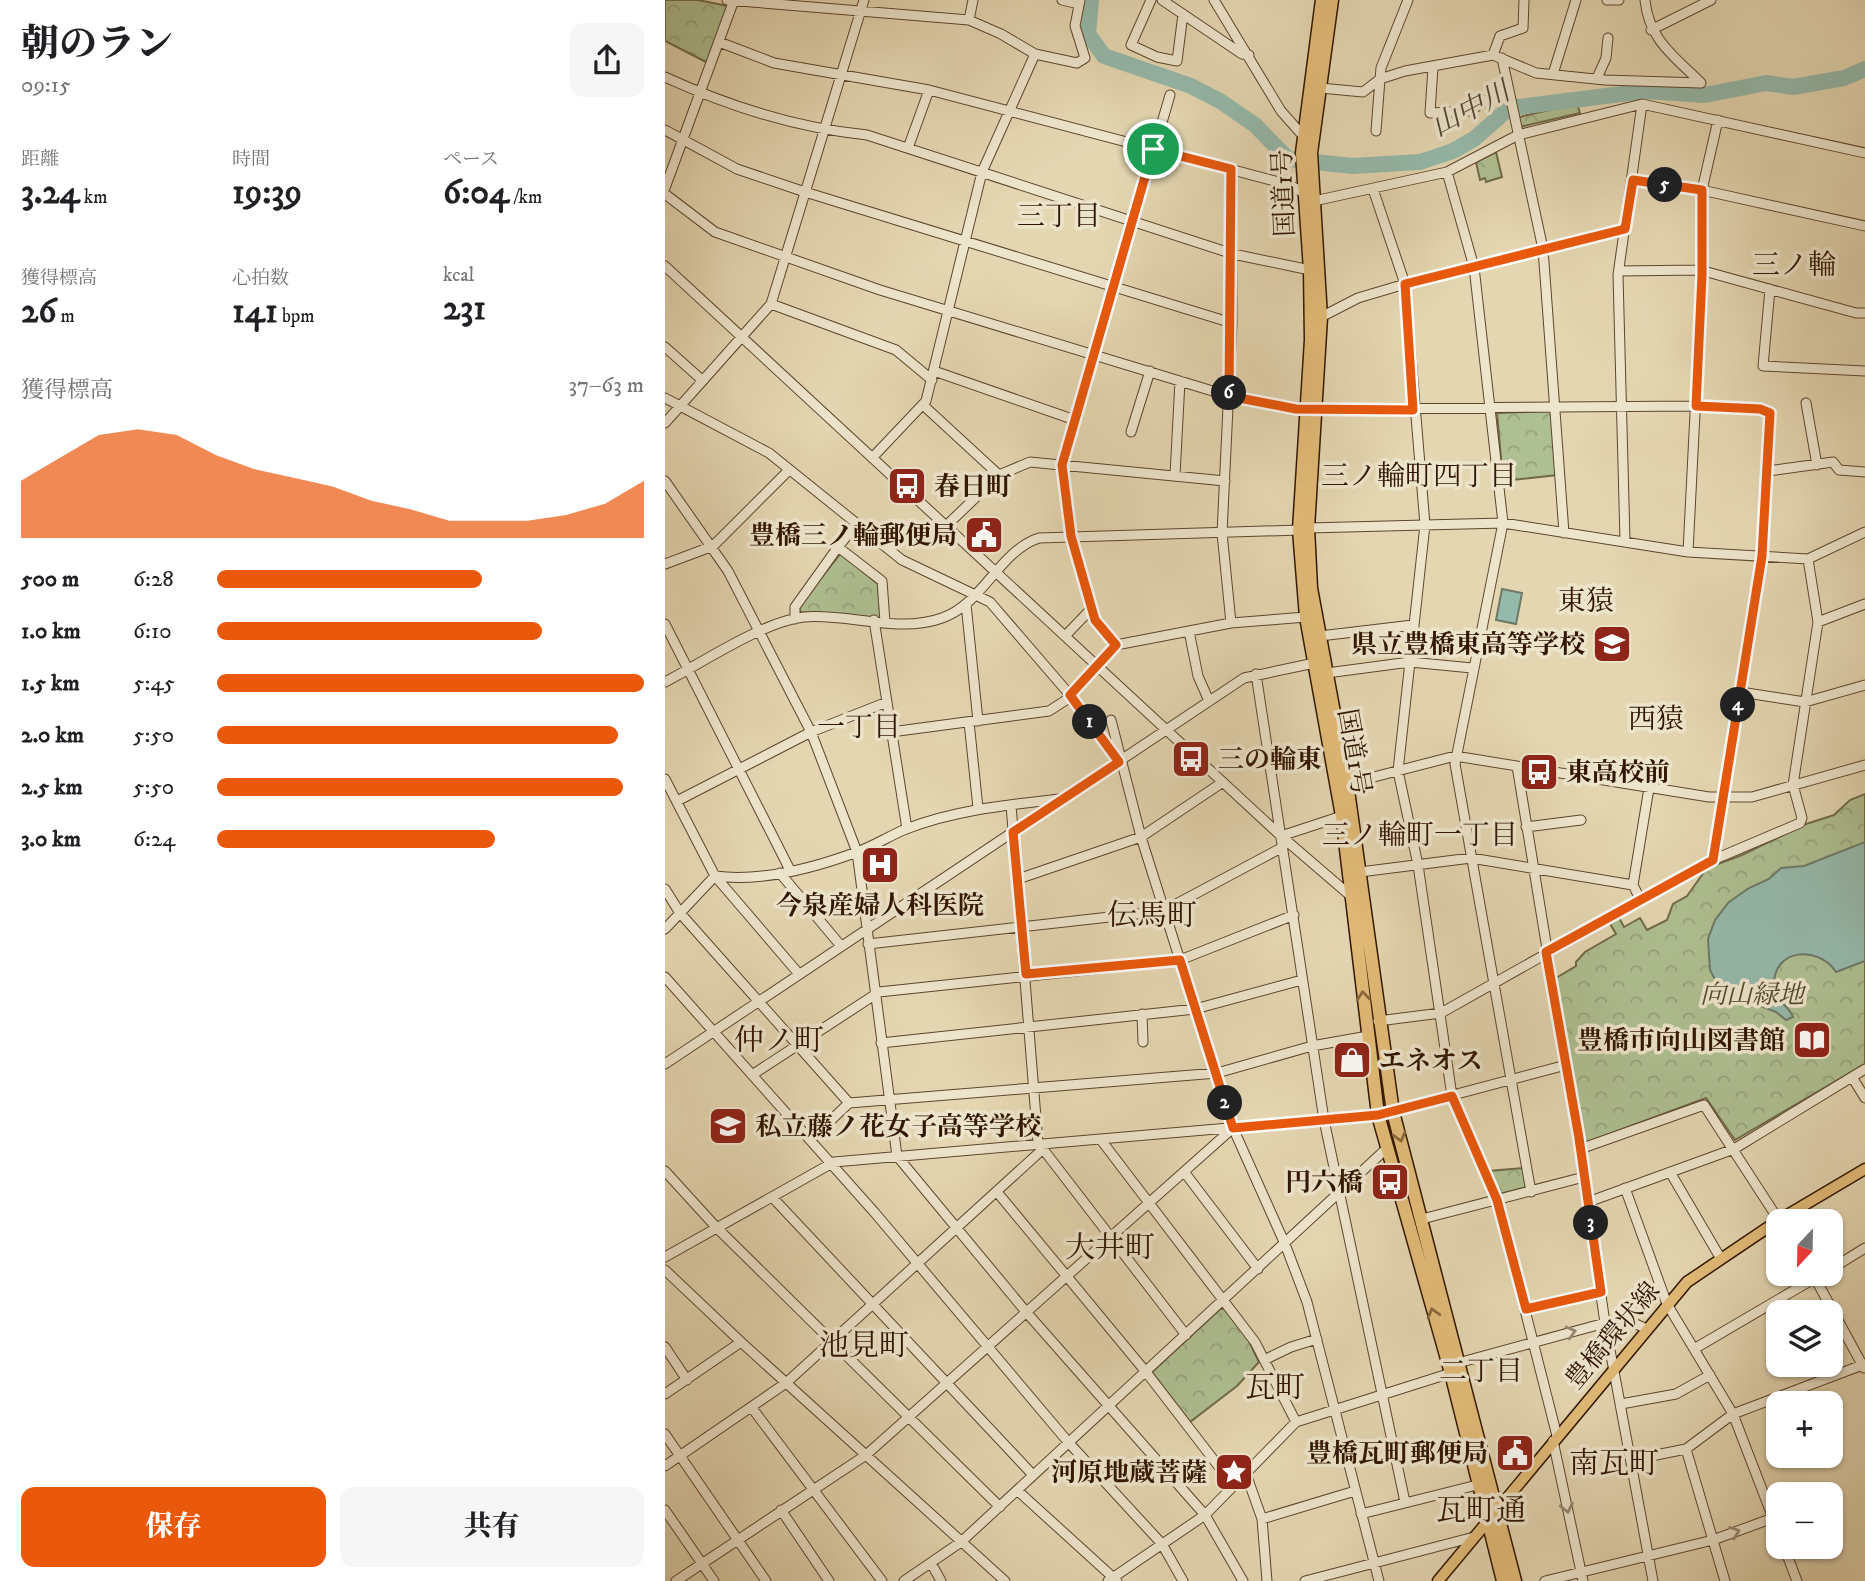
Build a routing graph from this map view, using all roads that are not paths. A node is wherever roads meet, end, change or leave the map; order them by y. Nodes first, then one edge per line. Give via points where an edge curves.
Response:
1 (864, 0) edge
2 (973, 0) edge
3 (1062, 0) edge
4 (1151, 0) edge
5 (1162, 0) edge
6 (1214, 0) edge
7 (1322, 0) edge
8 (1332, 0) edge
9 (1408, 0) edge
10 (1524, 0) edge
11 (1576, 0) edge
12 (1607, 0) edge
13 (1619, 0) edge
14 (1645, 0) edge
15 (1711, 0) edge
16 (732, 1) edge
17 (1079, 2) edge
18 (860, 12) junction
19 (1183, 14) junction
20 (969, 20) junction
21 (1651, 30) junction
22 (1608, 38) dead end
23 (719, 42) junction
24 (1035, 54) junction
25 (1249, 55) junction
26 (1498, 57) junction
27 (1433, 67) junction
28 (842, 74) junction
29 (1553, 74) junction
30 (665, 77) edge
31 (1597, 78) junction
32 (1380, 79) junction
33 (1508, 86) junction
34 (1320, 88) junction
35 (929, 90) junction
36 (701, 91) junction
37 (1170, 95) dead end
38 (1642, 104) junction
39 (1009, 110) junction
40 (1717, 120) junction
41 (665, 131) edge
42 (825, 131) junction
43 (1376, 131) dead end
44 (1518, 135) junction
45 (1308, 138) junction
46 (683, 141) junction
47 (908, 148) junction
48 (1153, 149) junction
49 (1865, 153) edge
50 (1231, 169) junction
51 (982, 172) junction
52 (1447, 172) junction
53 (1306, 175) junction
54 (1633, 180) junction
55 (665, 188) edge
56 (1373, 189) junction
57 (1702, 190) junction
58 (805, 192) junction
59 (1302, 192) junction
60 (665, 194) edge
61 (1314, 201) junction
62 (1132, 221) junction
63 (1865, 226) edge
64 (1625, 229) junction
65 (966, 239) junction
66 (1543, 250) junction
67 (1233, 254) junction
68 (786, 257) junction
69 (665, 266) edge
70 (1474, 267) junction
71 (1310, 270) junction
72 (1700, 270) junction
73 (1619, 271) junction
74 (1405, 284) junction
75 (1113, 286) junction
76 (1770, 289) junction
77 (771, 304) junction
78 (949, 310) junction
79 (1864, 315) edge
80 (1321, 317) junction
81 (1232, 323) junction
82 (741, 337) junction
83 (665, 347) edge
84 (1095, 355) junction
85 (1150, 371) junction
86 (1865, 371) edge
87 (933, 376) junction
88 (702, 380) junction
89 (1180, 381) junction
90 (1229, 396) junction
91 (665, 398) edge
92 (1806, 403) dead end
93 (923, 405) junction
94 (680, 406) junction
95 (1696, 406) junction
96 (1622, 407) junction
97 (1492, 409) junction
98 (1555, 409) junction
99 (1311, 410) junction
100 (1413, 410) junction
101 (1075, 420) junction
102 (665, 423) edge
103 (1131, 432) dead end
104 (872, 458) junction
105 (1062, 465) junction
106 (1817, 465) junction
107 (789, 470) junction
108 (1768, 471) junction
109 (1865, 472) edge
110 (999, 475) junction
111 (1175, 475) junction
112 (665, 481) edge
113 (1225, 481) junction
114 (1503, 523) junction
115 (856, 525) junction
116 (1425, 525) junction
117 (946, 526) junction
118 (1304, 529) junction
119 (1865, 532) edge
120 (1222, 533) junction
121 (1564, 533) junction
122 (1071, 536) junction
123 (1625, 541) junction
124 (713, 546) junction
125 (838, 547) junction
126 (1688, 552) junction
127 (1762, 556) junction
128 (1808, 559) junction
129 (665, 564) edge
130 (997, 573) junction
131 (976, 595) junction
132 (966, 604) junction
133 (1865, 604) edge
134 (1092, 608) junction
135 (1306, 617) junction
136 (795, 619) junction
137 (874, 621) junction
138 (885, 622) junction
139 (1818, 622) junction
140 (1231, 623) junction
141 (665, 624) edge
142 (1413, 625) junction
143 (1189, 631) junction
144 (759, 632) junction
145 (1066, 635) junction
146 (1320, 636) junction
147 (1116, 645) junction
148 (1410, 662) junction
149 (1097, 664) junction
150 (1322, 665) junction
151 (1472, 668) junction
152 (688, 670) junction
153 (1256, 674) junction
154 (665, 682) edge
155 (1865, 685) edge
156 (1740, 692) junction
157 (1070, 695) junction
158 (1209, 701) junction
159 (887, 702) junction
160 (1805, 702) junction
161 (1111, 720) dead end
162 (973, 722) junction
163 (1167, 730) junction
164 (811, 732) junction
165 (891, 733) junction
166 (1455, 756) junction
167 (1119, 762) junction
168 (1865, 765) edge
169 (1517, 766) junction
170 (738, 770) junction
171 (1398, 771) junction
172 (665, 779) edge
173 (1223, 782) junction
174 (1343, 785) junction
175 (1793, 785) junction
176 (1649, 788) junction
177 (1062, 798) junction
178 (1723, 799) junction
179 (677, 801) junction
180 (1011, 805) junction
181 (978, 808) junction
182 (1342, 816) junction
183 (1581, 820) dead end
184 (1526, 827) junction
185 (907, 829) junction
186 (1013, 832) junction
187 (1140, 836) junction
188 (1281, 836) junction
189 (1283, 847) junction
190 (857, 852) junction
191 (1471, 858) junction
192 (1713, 860) junction
193 (1418, 865) junction
194 (1533, 868) junction
195 (785, 871) junction
196 (1360, 872) junction
197 (715, 876) junction
198 (1018, 879) junction
199 (1633, 885) junction
200 (665, 890) edge
201 (1358, 898) junction
202 (1640, 899) junction
203 (1163, 911) junction
204 (680, 913) junction
205 (1294, 915) junction
206 (1022, 926) junction
207 (665, 929) edge
208 (866, 930) junction
209 (868, 944) junction
210 (841, 946) junction
211 (1546, 952) junction
212 (1180, 960) junction
213 (799, 974) junction
214 (1026, 974) junction
215 (665, 977) edge
216 (1302, 980) junction
217 (1493, 984) junction
218 (874, 994) junction
219 (759, 1001) junction
220 (1195, 1009) junction
221 (1441, 1013) junction
222 (1142, 1014) junction
223 (1378, 1021) junction
224 (1030, 1026) junction
225 (714, 1031) junction
226 (1368, 1036) junction
227 (1143, 1042) dead end
228 (881, 1043) junction
229 (798, 1044) junction
230 (1313, 1046) junction
231 (665, 1064) edge
232 (1566, 1065) junction
233 (1864, 1072) edge
234 (1217, 1073) junction
235 (752, 1075) junction
236 (1852, 1077) junction
237 (1510, 1080) junction
238 (1035, 1087) junction
239 (1452, 1096) junction
240 (1865, 1098) edge
241 (889, 1099) junction
242 (849, 1103) junction
243 (1393, 1112) junction
244 (1378, 1115) junction
245 (1324, 1120) junction
246 (1233, 1128) junction
247 (810, 1140) junction
248 (1101, 1140) junction
249 (1041, 1146) junction
250 (1580, 1149) junction
251 (1734, 1149) junction
252 (1385, 1150) junction
253 (897, 1156) junction
254 (830, 1164) junction
255 (1865, 1169) edge
256 (665, 1171) edge
257 (1670, 1172) junction
258 (1185, 1173) junction
259 (1584, 1177) junction
260 (1625, 1188) junction
261 (996, 1192) junction
262 (1342, 1192) junction
263 (1531, 1192) junction
264 (773, 1198) junction
265 (1497, 1200) junction
266 (1588, 1202) junction
267 (1150, 1205) junction
268 (1772, 1209) edge
269 (1799, 1209) edge
270 (1422, 1219) junction
271 (956, 1226) junction
272 (716, 1227) junction
273 (1766, 1230) edge
274 (1112, 1238) junction
275 (1285, 1244) junction
276 (1865, 1248) edge
277 (665, 1257) edge
278 (1721, 1259) junction
279 (1843, 1262) edge
280 (916, 1263) junction
281 (1258, 1269) junction
282 (665, 1270) edge
283 (1067, 1279) junction
284 (1799, 1286) edge
285 (1823, 1286) edge
286 (1601, 1292) junction
287 (1223, 1300) junction
288 (873, 1303) junction
289 (1667, 1304) junction
290 (1526, 1309) junction
291 (1027, 1313) junction
292 (1605, 1323) junction
293 (1647, 1329) junction
294 (1186, 1335) junction
295 (1317, 1339) junction
296 (832, 1341) junction
297 (741, 1342) junction
298 (1534, 1342) junction
299 (665, 1347) edge
300 (988, 1348) junction
301 (1694, 1349) junction
302 (1264, 1360) junction
303 (1864, 1366) edge
304 (1455, 1368) junction
305 (1614, 1368) junction
306 (1146, 1372) junction
307 (1710, 1375) junction
308 (687, 1380) junction
309 (949, 1383) junction
310 (786, 1384) junction
311 (665, 1394) edge
312 (1381, 1395) junction
313 (1621, 1404) junction
314 (1108, 1407) junction
315 (752, 1408) junction
316 (1334, 1409) junction
317 (1733, 1414) junction
318 (909, 1417) junction
319 (1296, 1422) junction
320 (665, 1434) edge
321 (1555, 1439) junction
322 (1069, 1443) junction
323 (1686, 1449) junction
324 (680, 1455) junction
325 (866, 1455) junction
326 (1631, 1460) junction
327 (665, 1466) edge
328 (1245, 1471) junction
329 (1034, 1475) junction
330 (1233, 1485) junction
331 (1477, 1485) junction
332 (814, 1489) junction
333 (1018, 1491) junction
334 (1355, 1491) junction
335 (1766, 1500) edge
336 (1405, 1502) junction
337 (1000, 1507) junction
338 (665, 1510) edge
339 (781, 1510) junction
340 (1496, 1510) junction
341 (1361, 1514) junction
342 (1205, 1515) junction
343 (1262, 1519) junction
344 (1487, 1521) junction
345 (1766, 1521) edge
346 (1474, 1536) junction
347 (738, 1539) junction
348 (1713, 1540) junction
349 (961, 1542) junction
350 (1162, 1544) junction
351 (1648, 1554) junction
352 (1789, 1559) edge
353 (1374, 1561) junction
354 (930, 1563) junction
355 (702, 1564) junction
356 (1581, 1576) edge
357 (1113, 1580) edge
358 (676, 1581) edge
359 (714, 1581) edge
360 (767, 1581) edge
361 (829, 1581) edge
362 (883, 1581) edge
363 (904, 1581) edge
364 (941, 1581) edge
365 (1005, 1581) edge
366 (1183, 1581) edge
367 (1244, 1581) edge
368 (1267, 1581) edge
369 (1305, 1581) edge
370 (1379, 1581) edge
371 (1438, 1581) edge
372 (1503, 1581) edge
373 (1515, 1581) edge
374 (1545, 1581) edge
375 (1653, 1581) edge
376 (1725, 1581) edge
377 (1797, 1581) edge

1 - 18 street
2 - 20 street
3 - 17 street
4 - 19 street via 1131,45 1157,57 1177,61
5 - 19 street
6 - 25 street
7 - 45 highway, 国道1号
8 - 34 highway, 国道1号
9 - 32 street
10 - 26 street via 1523,29 1500,36
11 - 29 street
12 - 13 street
14 - 21 street
15 - 21 street
16 - 18 street
16 - 23 street
17 - 24 street via 1075,26 1084,60 1077,63
18 - 20 street
18 - 28 street
19 - 25 street
20 - 24 street
21 - 31 street via 1701,83
22 - 31 street
23 - 28 street via 774,63
23 - 36 street
24 - 39 street
25 - 45 street via 1281,111
26 - 27 street
26 - 29 street via 1536,73
26 - 33 street
27 - 32 street
27 - 33 street via 1430,113 1469,111
28 - 35 street
28 - 42 street
29 - 31 street
30 - 36 street
32 - 34 street via 1363,92
32 - 43 street
33 - 44 street
34 - 45 highway, 国道1号
35 - 39 street
35 - 47 street
36 - 42 street
36 - 46 street
37 - 48 street
38 - 40 street
38 - 44 street
38 - 54 street
39 - 48 street
39 - 51 street
40 - 49 street
40 - 57 street
41 - 46 street
42 - 47 street via 867,135
42 - 58 street
44 - 52 street
44 - 66 street
45 - 53 highway, 国道1号
46 - 55 street
46 - 58 street via 737,169
47 - 51 street
48 - 50 street
48 - 62 street
50 - 59 street
50 - 67 street
51 - 62 street
51 - 65 street
52 - 56 street
52 - 70 street
53 - 59 highway, 国道1号
53 - 61 highway, 国道1号
54 - 57 street
54 - 64 street
56 - 61 street
56 - 74 street
57 - 63 street
57 - 72 street
58 - 65 street
58 - 68 street
59 - 71 highway, 国道1号
60 - 68 street via 715,232
61 - 80 highway, 国道1号
62 - 67 street
62 - 75 street
64 - 66 street
64 - 73 street
65 - 75 street
65 - 78 street
66 - 70 street
66 - 98 street
67 - 71 street
67 - 81 street
68 - 77 street
68 - 78 street
69 - 82 street
70 - 74 street
70 - 97 street
71 - 99 highway, 国道1号
72 - 73 street
72 - 76 street
72 - 95 street
73 - 96 street
74 - 80 street via 1359,298
74 - 100 street
75 - 81 street
75 - 84 street
76 - 79 street
76 - 86 street via 1763,366
77 - 82 street
77 - 87 street via 896,350
78 - 84 street
78 - 87 street
80 - 99 highway, 国道1号
81 - 90 street
82 - 88 street
82 - 104 street
83 - 88 street
84 - 85 street
84 - 101 street
85 - 89 street
85 - 103 street
87 - 93 street
87 - 101 street
88 - 94 street
89 - 90 street
89 - 111 street
90 - 99 street
90 - 113 street
91 - 94 street
92 - 106 street
93 - 104 street
93 - 110 street
94 - 102 street
94 - 107 street via 757,445
95 - 96 street
95 - 108 street via 1770,413
95 - 126 street
96 - 98 street
96 - 123 street
97 - 98 street
97 - 100 street
97 - 114 street
98 - 121 street
99 - 100 street
99 - 118 highway, 国道1号
100 - 116 street
101 - 105 street
104 - 117 street
105 - 110 street via 1030,462
105 - 111 street
105 - 122 street
106 - 108 street
106 - 109 street via 1832,462 1839,470
107 - 115 street
107 - 124 street
108 - 127 street
110 - 117 street
111 - 113 street
112 - 124 street
113 - 120 street
114 - 116 street
114 - 121 street
114 - 151 street
115 - 125 street
115 - 131 street via 902,560
116 - 118 street
116 - 142 street
117 - 130 street
118 - 120 street
118 - 135 highway, 国道1号
118 - 146 highway, 国道1号
119 - 128 street
120 - 122 street
120 - 140 street
121 - 123 street
122 - 130 street via 1039,538 1025,544
122 - 134 street
123 - 126 street
124 - 129 street
124 - 144 street
125 - 136 street via 795,607
125 - 138 street via 882,581
126 - 127 street
127 - 128 street
127 - 156 street
128 - 139 street
130 - 131 street
130 - 145 street
131 - 132 street
131 - 157 street via 1003,615
132 - 138 street via 929,622
132 - 162 street
133 - 139 street
134 - 145 street
134 - 147 street via 1095,620
135 - 140 street
135 - 150 highway, 国道1号
136 - 137 street
136 - 144 street
137 - 138 street
137 - 159 street
139 - 160 street
140 - 143 street
141 - 152 street
142 - 146 street
142 - 148 street
143 - 147 street
143 - 158 street via 1198,676
144 - 152 street
144 - 164 street
145 - 149 street
146 - 150 highway, 国道1号
147 - 149 street
148 - 150 street
148 - 151 street
148 - 171 street
149 - 157 street
149 - 163 street
150 - 153 street
150 - 174 highway, 国道1号
151 - 166 street
152 - 154 street
152 - 170 street
153 - 158 street
153 - 188 street
155 - 160 street
156 - 160 street
156 - 178 street
157 - 162 street via 1042,713
157 - 167 street
158 - 163 street
159 - 164 street
159 - 165 street
160 - 175 street
161 - 167 street
162 - 165 street
162 - 181 street
163 - 167 street
163 - 173 street
164 - 170 street
164 - 190 street
165 - 185 street
166 - 169 street
166 - 171 street
166 - 191 street
167 - 177 street
167 - 187 street
168 - 175 street
169 - 176 street
169 - 184 street
170 - 179 street
170 - 195 street
171 - 174 street
171 - 193 street
172 - 179 street
173 - 187 street
173 - 188 street
174 - 182 highway, 国道1号
174 - 196 highway, 国道1号
175 - 178 street via 1752,797
175 - 192 street via 1800,823
176 - 178 street
176 - 199 street
177 - 180 street
177 - 186 street
178 - 192 street
179 - 197 street
180 - 181 street
180 - 186 street
181 - 185 street
182 - 188 street
182 - 201 highway, 国道1号
183 - 184 street
184 - 194 street
185 - 190 street
186 - 198 street
186 - 208 street
187 - 198 street
187 - 203 street
188 - 189 street
188 - 201 street
189 - 203 street
189 - 205 street
190 - 195 street
190 - 208 street
191 - 193 street
191 - 194 street
191 - 217 street
192 - 202 street
193 - 196 street
193 - 221 street
194 - 199 street
194 - 211 street
195 - 197 street via 737,879
195 - 210 street
196 - 201 highway, 国道1号
197 - 204 street
197 - 213 street
198 - 206 street
199 - 202 street
200 - 204 street
201 - 223 highway, 国道1号
226 -> 201 highway, 国道1号
202 - 211 street
203 - 206 street
203 - 212 street
204 - 207 street
204 - 219 street
205 - 212 street
205 - 216 street
206 - 209 street
206 - 214 street
208 - 209 street
208 - 210 street
209 - 218 street
210 - 213 street
211 - 217 street
211 - 232 street
212 - 214 street
212 - 220 street
213 - 219 street
214 - 218 street
214 - 224 street
215 - 225 street
216 - 220 street
216 - 230 street
217 - 221 street
217 - 237 street
218 - 228 street
218 - 229 street
219 - 225 street
219 - 229 street
220 - 222 street
220 - 234 street
221 - 223 street
221 - 239 street
222 - 224 street
222 - 227 street
223 - 243 highway, 国道1号
224 - 228 street
224 - 238 street
225 - 231 street
225 - 235 street
226 - 230 street
226 - 244 highway, 国道1号
228 - 241 street
229 - 235 street
229 - 242 street
230 - 234 street
230 - 245 street
232 - 237 street
232 - 250 street
233 - 236 street
234 - 238 street
234 - 246 street
235 - 247 street
236 - 240 street
236 - 251 street
237 - 239 street
237 - 263 street
238 - 241 street
238 - 249 street
239 - 243 street
239 - 265 street
241 - 242 street
241 - 253 street
242 - 247 street
243 - 244 street
243 -> 270 highway, 国道1号
244 - 245 street
244 - 252 highway, 国道1号
245 - 246 street
245 - 262 street
246 - 248 street
246 - 258 street
246 - 275 street
247 - 254 street
248 - 249 street
248 - 267 street
249 - 253 street
249 - 261 street
249 - 274 street
250 - 251 street via 1704,1105
250 - 259 street
251 - 257 street
251 - 268 street
252 - 262 street
304 -> 252 highway, 国道1号
253 - 254 street
253 - 271 street
254 - 264 street
254 - 280 street
255 - 269 main road, 豊橋環状線
256 - 272 street
257 - 260 street
257 - 278 street
258 - 267 street
258 - 281 street
259 - 263 street
259 - 266 street
260 - 266 street
260 - 289 street
261 - 271 street
261 - 283 street
262 - 275 street
262 - 312 street
263 - 265 street
264 - 272 street
264 - 288 street
265 - 270 street
265 - 290 street
266 - 286 street
267 - 274 street
267 - 287 street
270 - 304 highway, 国道1号
271 - 280 street
271 - 291 street
272 - 277 street
272 - 296 street
273 - 278 main road, 豊橋環状線
274 - 283 street
274 - 294 street
275 - 281 street
275 - 295 street
276 - 279 street
278 - 289 main road, 豊橋環状線 via 1687,1282
280 - 288 street
280 - 300 street
281 - 287 street
282 - 297 street
283 - 291 street
283 - 306 street
284 - 301 street
285 - 303 street
286 - 290 street
286 - 292 street
287 - 294 street
287 - 302 street
288 - 296 street
288 - 309 street
289 - 293 main road, 豊橋環状線
289 - 301 street
290 - 298 street
291 - 300 street
291 - 314 street
292 - 293 street via 1627,1320
298 -> 292 street
292 - 305 street
293 - 305 main road, 豊橋環状線
294 - 306 street
295 - 302 street
295 - 316 street
296 - 310 street
296 - 318 street
297 - 308 street
297 - 310 street
298 - 304 street
298 - 321 street
299 - 308 street
300 - 309 street
300 - 322 street
301 - 307 street
302 - 319 street
303 - 317 street
304 - 312 street
304 - 331 highway, 国道1号
304 - 340 highway, 国道1号
305 - 313 street
305 - 321 main road, 豊橋環状線
306 - 314 street
306 - 330 street
307 - 313 street via 1676,1394
307 - 317 street
308 - 311 street
309 - 318 street
309 - 329 street
310 - 315 street
310 - 325 street
312 - 316 street
312 - 336 street
313 - 326 street
314 - 322 street
314 - 342 street
315 - 324 street
315 - 332 street
316 - 319 street
316 - 334 street
317 - 323 street
317 - 335 street
318 - 325 street
318 - 337 street
319 - 328 street
320 - 324 street
321 - 340 main road, 豊橋環状線
321 -> 356 street
322 - 329 street
322 - 350 street
323 - 326 street
323 - 348 street
324 - 327 street
324 - 347 street
325 - 332 street
325 - 349 street
326 - 351 street
328 - 330 street
328 - 343 street
329 - 333 street
330 - 342 street
331 - 336 street
331 - 344 highway, 国道1号
332 - 339 street
332 - 362 street
333 - 337 street
333 - 357 street
334 - 341 street
334 - 343 street
336 - 341 street
337 - 349 street
338 - 355 street
339 - 347 street
339 - 361 street
340 - 344 main road, 豊橋環状線
340 - 373 highway, 国道1号
341 - 353 street
342 - 350 street
342 - 367 street
343 - 368 street
344 - 346 main road, 豊橋環状線
344 - 372 highway, 国道1号
348 -> 345 street
346 - 353 street
346 - 371 main road, 豊橋環状線
347 - 355 street
347 - 360 street
348 - 351 street
348 - 376 street
349 - 354 street
349 - 365 street
350 - 357 street
350 - 366 street
351 - 356 street
351 - 375 street
352 - 377 street
353 - 369 street
353 - 370 street
354 - 363 street
354 - 364 street
355 - 358 street
355 - 359 street
356 - 374 street

